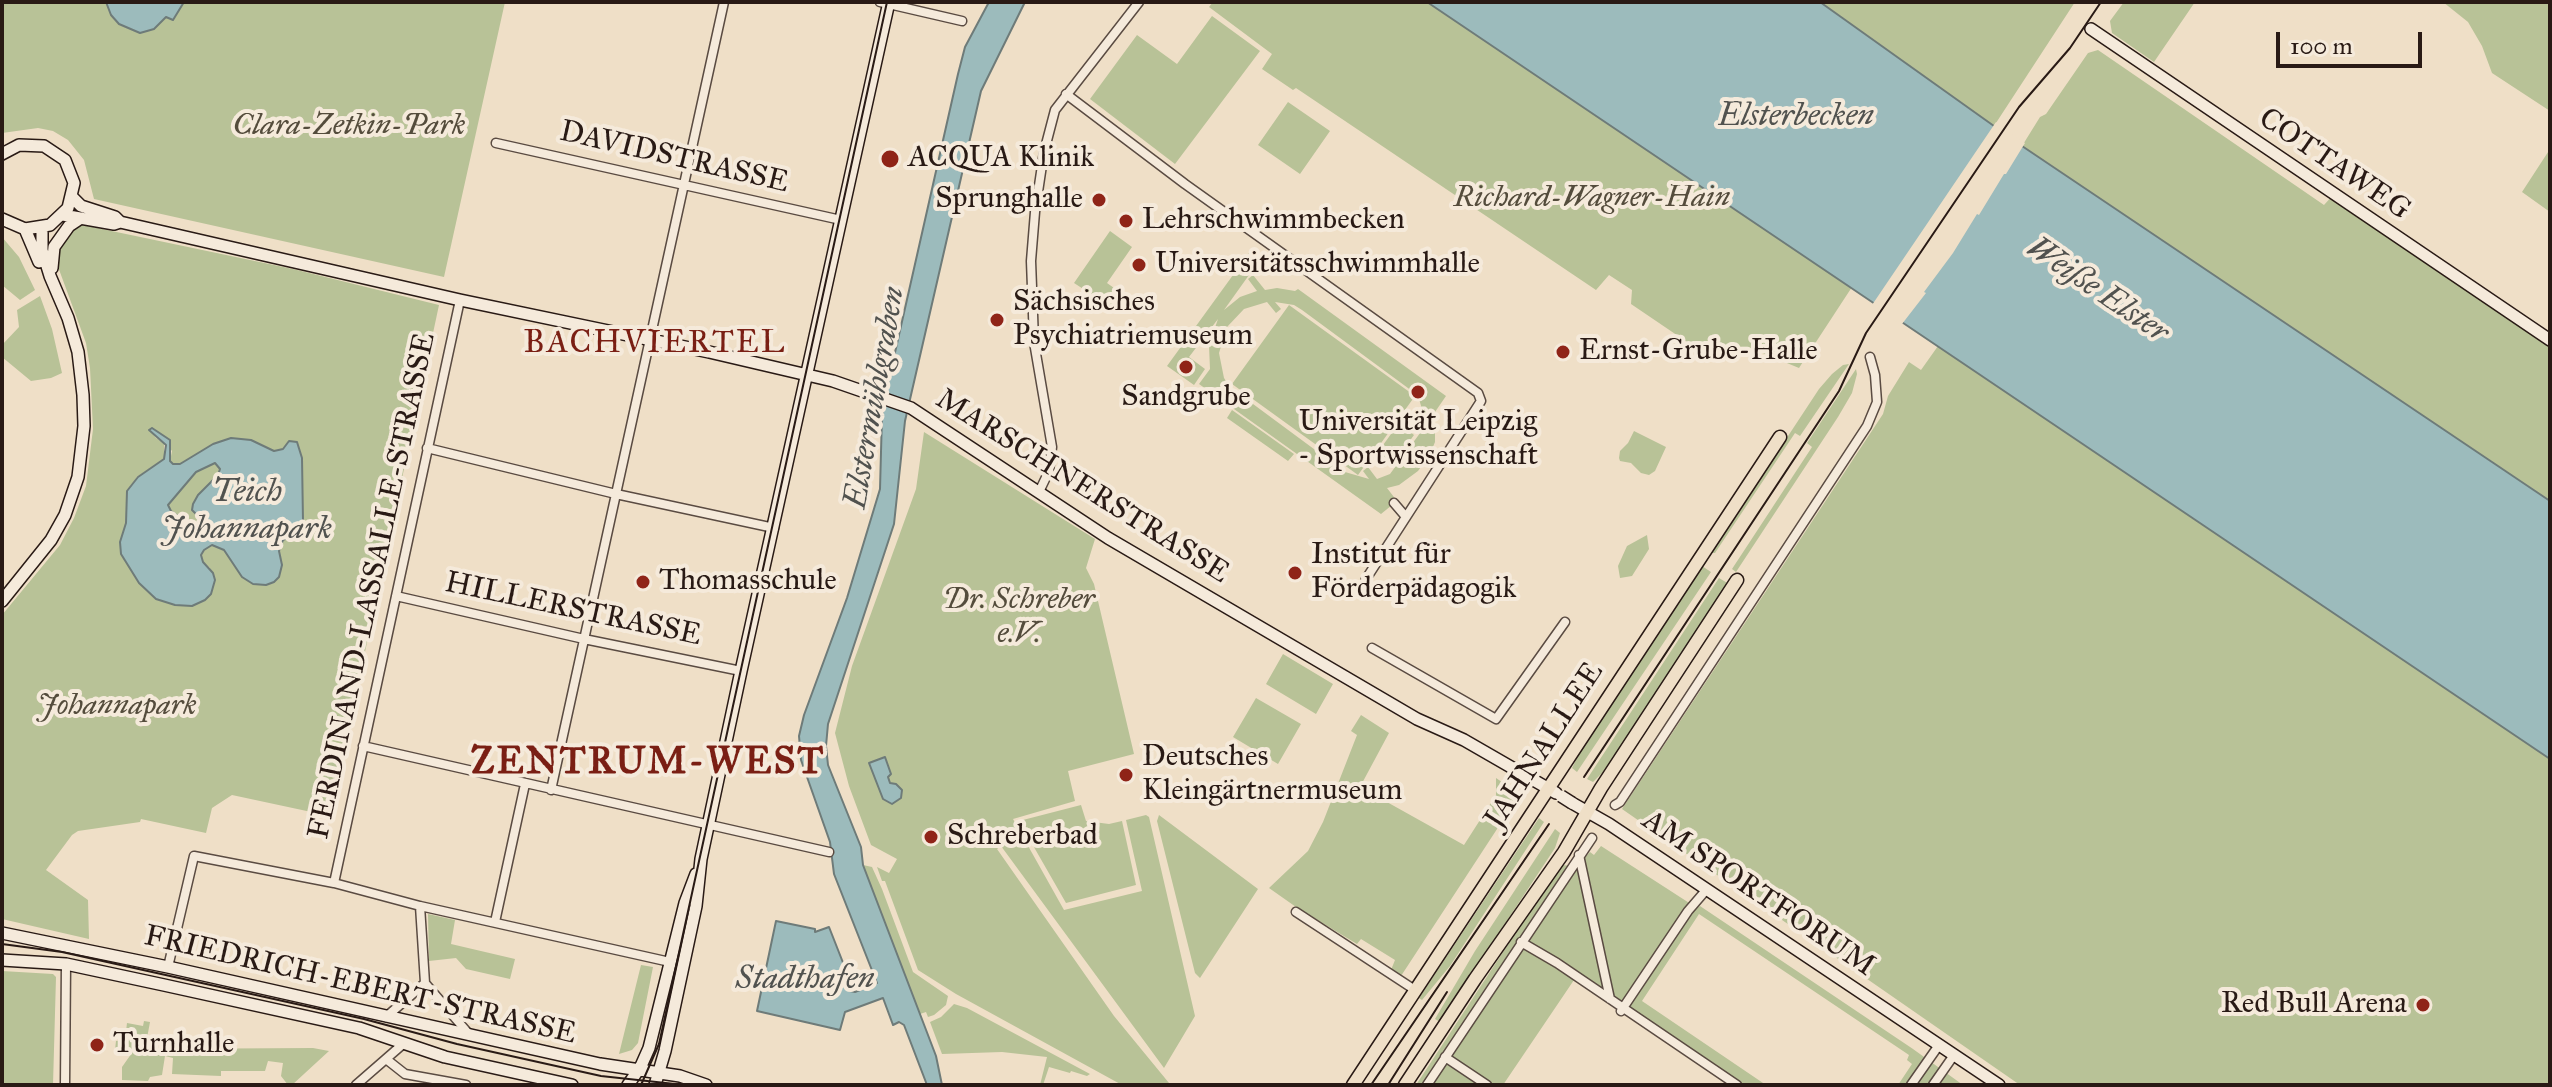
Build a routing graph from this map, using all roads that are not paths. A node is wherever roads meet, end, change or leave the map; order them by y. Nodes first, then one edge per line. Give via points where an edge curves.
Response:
1 (724, 2) edge
2 (1139, 2) edge
3 (886, 3) edge
4 (962, 21) dead end
5 (2091, 29) dead end
6 (1066, 94) junction
7 (496, 143) dead end
8 (2, 154) edge
9 (684, 186) junction
10 (72, 197) junction
11 (63, 215) junction
12 (81, 218) junction
13 (2, 219) edge
14 (841, 220) junction
15 (120, 222) junction
16 (42, 228) junction
17 (25, 229) junction
18 (50, 276) junction
19 (460, 300) junction
20 (649, 340) junction
21 (2550, 340) edge
22 (1870, 357) dead end
23 (806, 375) junction
24 (1780, 437) dead end
25 (427, 448) junction
26 (1039, 492) junction
27 (1823, 492) junction
28 (616, 494) junction
29 (1833, 499) dead end
30 (1394, 503) dead end
31 (1406, 517) junction
32 (774, 528) junction
33 (1737, 580) dead end
34 (1362, 594) dead end
35 (396, 596) junction
36 (2, 601) edge
37 (1565, 622) dead end
38 (584, 639) junction
39 (1372, 648) dead end
40 (741, 671) junction
41 (363, 746) junction
42 (525, 784) junction
43 (1548, 789) junction
44 (551, 790) junction
45 (1615, 805) dead end
46 (1588, 811) junction
47 (709, 823) junction
48 (1592, 838) dead end
49 (829, 852) dead end
50 (1579, 855) junction
51 (701, 859) junction
52 (334, 883) junction
53 (1707, 889) junction
54 (420, 906) junction
55 (1296, 912) dead end
56 (495, 922) junction
57 (2, 933) edge
58 (1521, 942) junction
59 (2, 960) edge
60 (670, 962) junction
61 (66, 964) junction
62 (168, 967) junction
63 (425, 983) junction
64 (1415, 990) junction
65 (1610, 999) junction
66 (1622, 1010) junction
67 (385, 1017) junction
68 (470, 1035) junction
69 (403, 1044) junction
70 (1939, 1045) junction
71 (1954, 1055) junction
72 (1445, 1057) junction
73 (386, 1059) junction
74 (639, 1070) junction
75 (659, 1072) junction
76 (65, 1085) edge
77 (356, 1085) edge
78 (466, 1085) edge
79 (572, 1085) edge
80 (628, 1085) edge
81 (655, 1085) edge
82 (706, 1085) edge
83 (1353, 1085) edge
84 (1405, 1085) edge
85 (1427, 1085) edge
86 (1487, 1085) edge
87 (1737, 1085) edge
88 (1911, 1085) edge
89 (1933, 1085) edge
90 (1999, 1085) edge

1 - 9 street
2 - 6 street
3 - 4 street
3 - 14 main road
5 - 21 main road, COTTAWEG
6 - 26 street via 1055,110 1044,152 1032,249 1034,342 1052,447
6 - 31 street via 1478,393 1481,401
7 - 9 street, DAVIDSTRASSE
8 - 10 main road via 28,143 53,149 69,167
9 - 14 street, DAVIDSTRASSE
9 - 20 street
10 - 11 main road
10 - 15 main road
11 - 12 main road
11 - 16 main road
12 - 15 main road
12 - 18 main road via 54,247
13 - 17 main road
14 - 23 main road
15 - 19 main road, MARSCHNERSTRASSE
16 - 17 main road
16 - 18 main road
17 - 18 main road
18 - 36 main road via 71,326 80,371 84,426 78,477 51,540
19 - 20 main road, MARSCHNERSTRASSE
19 - 25 street, FERDINAND-LASSALLE-STRASSE
20 - 23 main road, MARSCHNERSTRASSE
20 - 28 street
22 - 27 street via 1877,402
23 - 26 main road, MARSCHNERSTRASSE via 911,408
23 - 32 main road
24 - 43 main road, JAHNALLEE
25 - 28 street
25 - 35 street, FERDINAND-LASSALLE-STRASSE
26 - 43 main road, MARSCHNERSTRASSE via 1417,719
27 - 29 street
27 - 45 street via 1662,746
28 - 32 street
28 - 38 street
30 - 31 street
31 - 34 street
32 - 40 main road
33 - 46 main road
35 - 38 street, HILLERSTRASSE
35 - 41 street, FERDINAND-LASSALLE-STRASSE
37 - 39 street via 1496,719
38 - 40 street, HILLERSTRASSE
38 - 44 street
40 - 47 main road
41 - 42 street
41 - 52 street, FERDINAND-LASSALLE-STRASSE
42 - 44 street
42 - 56 street
43 - 46 main road, AM SPORTFORUM
43 - 64 main road, JAHNALLEE
44 - 47 street
46 - 53 main road, AM SPORTFORUM
46 - 84 main road
47 - 49 street
47 - 51 main road
48 - 50 street
50 - 58 street
50 - 65 street
51 - 60 main road
51 - 75 main road via 696,906
52 - 54 street
52 - 62 street via 194,856
53 - 66 street
53 - 70 main road, AM SPORTFORUM
54 - 56 street
54 - 63 street
55 - 64 street
56 - 60 street
57 - 62 main road, FRIEDRICH-EBERT-STRASSE
58 - 65 street
58 - 72 street
59 - 61 main road, FRIEDRICH-EBERT-STRASSE
60 - 74 main road via 651,1044
61 - 69 main road, FRIEDRICH-EBERT-STRASSE via 359,1028
61 - 76 street
62 - 67 main road, FRIEDRICH-EBERT-STRASSE
63 - 67 street
63 - 68 street
64 - 83 main road, JAHNALLEE
65 - 66 street
66 - 87 street
67 - 68 main road, FRIEDRICH-EBERT-STRASSE
68 - 74 main road, FRIEDRICH-EBERT-STRASSE
69 - 73 street
69 - 79 main road, FRIEDRICH-EBERT-STRASSE
70 - 71 main road, AM SPORTFORUM
70 - 88 street
71 - 89 street
71 - 90 main road, AM SPORTFORUM
72 - 85 street
72 - 86 street
73 - 77 street
73 - 78 street via 405,1074
74 - 75 main road, FRIEDRICH-EBERT-STRASSE
74 - 80 main road
75 - 81 main road
75 - 82 main road, FRIEDRICH-EBERT-STRASSE

